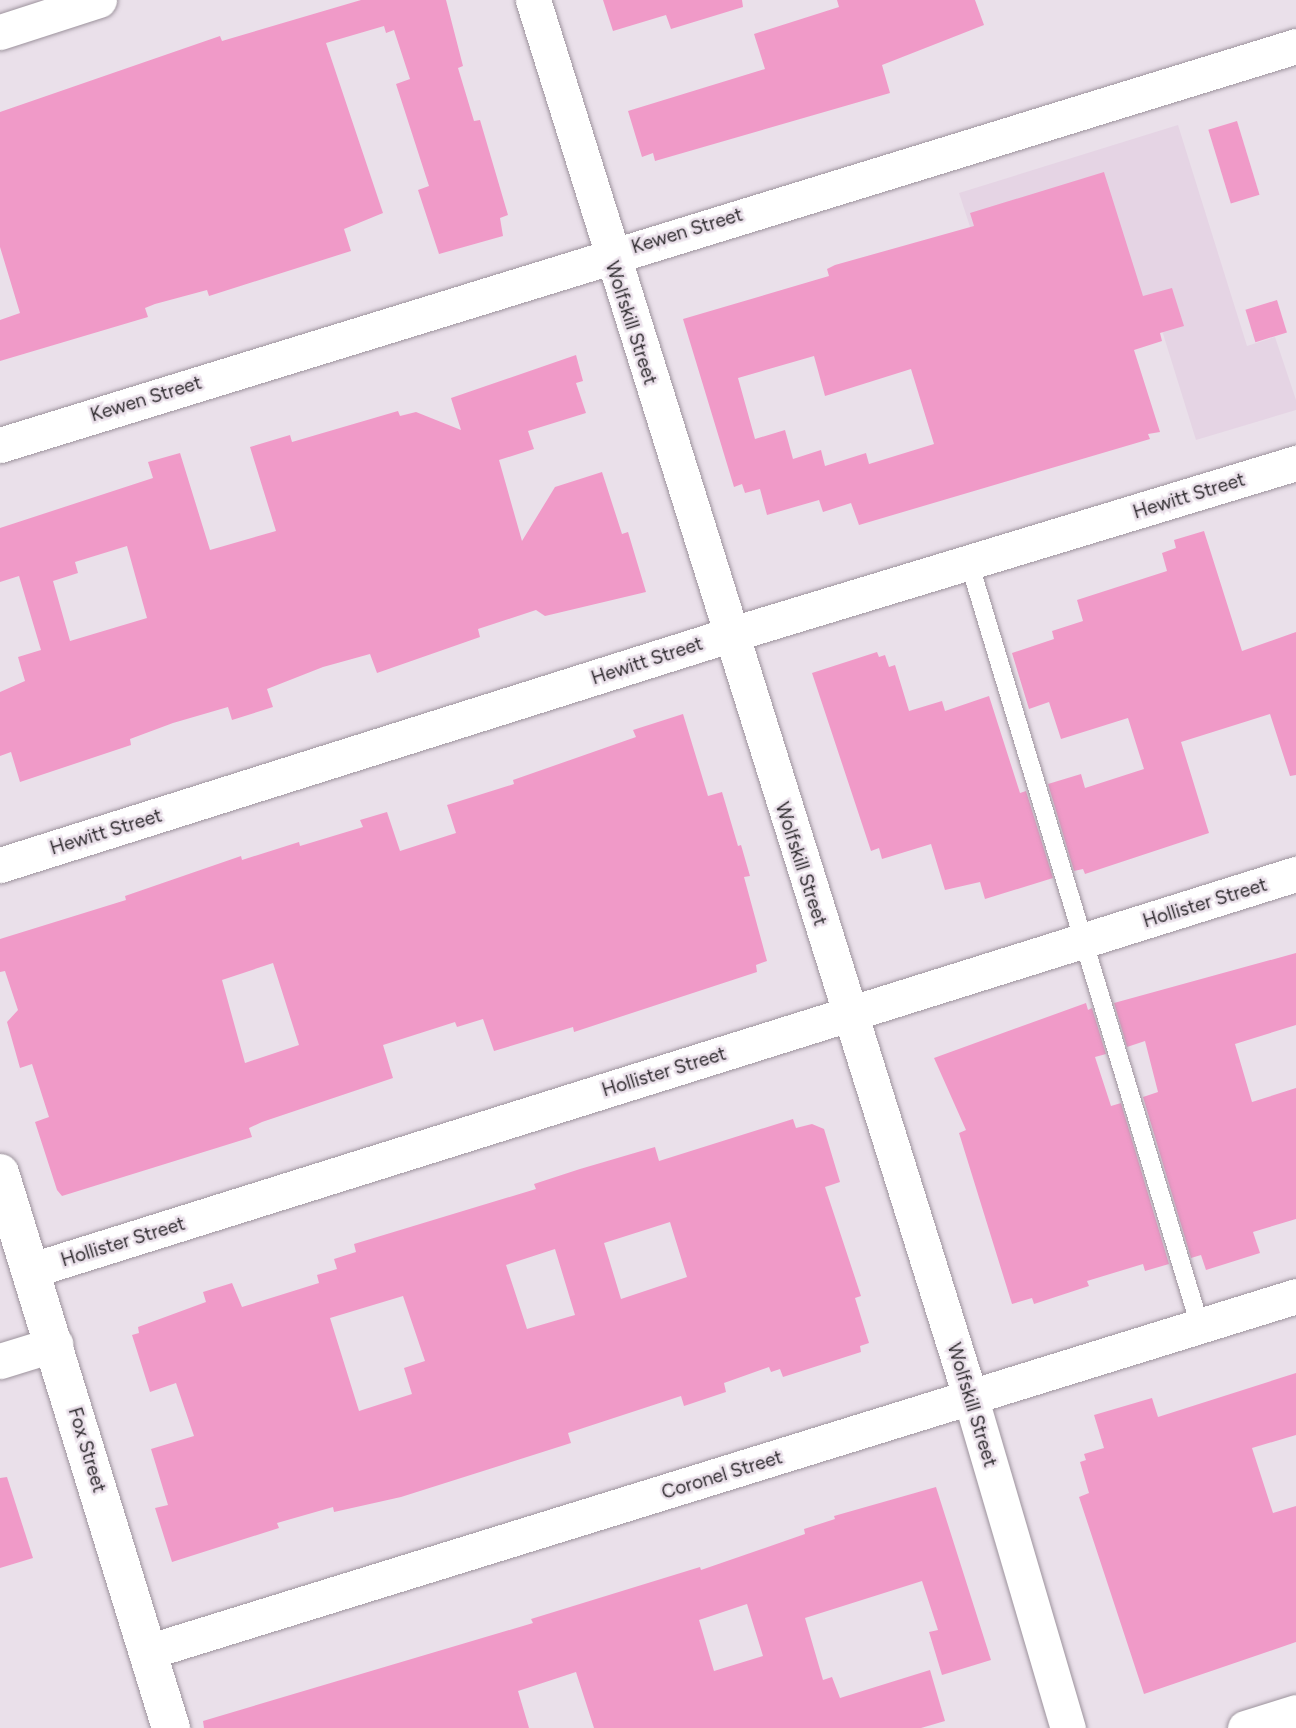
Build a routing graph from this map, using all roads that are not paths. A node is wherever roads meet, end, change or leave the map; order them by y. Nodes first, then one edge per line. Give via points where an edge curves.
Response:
1 (99, 0) edge
2 (533, 0) edge
3 (0, 32) edge
4 (1296, 46) edge
5 (609, 254) junction
6 (0, 445) edge
7 (1296, 463) edge
8 (969, 562) junction
9 (729, 635) junction
10 (0, 865) edge
11 (1296, 874) edge
12 (1084, 940) junction
13 (849, 1013) junction
14 (0, 1173) edge
15 (33, 1270) junction
16 (1296, 1296) edge
17 (1200, 1326) junction
18 (55, 1344) junction
19 (0, 1362) edge
20 (971, 1399) junction
21 (147, 1652) junction
22 (1296, 1712) edge
23 (171, 1728) edge
24 (1068, 1728) edge
25 (1245, 1728) edge

1 - 3 street
2 - 5 street, Wolfskill Street
4 - 5 street, Kewen Street
5 - 6 street, Kewen Street
5 - 9 street, Wolfskill Street
7 - 8 street, Hewitt Street
8 - 9 street, Hewitt Street
8 - 12 lane
9 - 10 street, Hewitt Street
9 - 13 street, Wolfskill Street
11 - 12 street, Hollister Street
12 - 13 street, Hollister Street
12 - 17 lane
13 - 15 street, Hollister Street
13 - 20 street, Wolfskill Street
14 - 15 main road, Fox Street
15 - 18 main road, Fox Street
16 - 17 street, Coronel Street
17 - 20 street, Coronel Street
18 - 19 street
18 - 21 main road, Fox Street
20 - 21 street, Coronel Street
20 - 24 street, Wolfskill Street
21 - 23 main road, Fox Street
22 - 25 street

